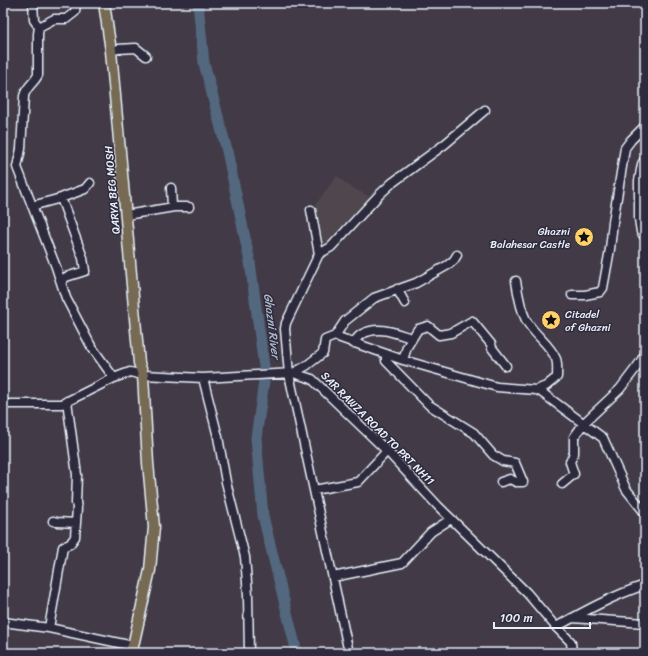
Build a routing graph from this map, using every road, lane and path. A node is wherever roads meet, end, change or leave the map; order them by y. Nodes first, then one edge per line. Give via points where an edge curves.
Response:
1 (33, 3) edge
2 (76, 3) edge
3 (104, 3) edge
4 (39, 27) junction
5 (112, 52) junction
6 (146, 56) dead end
7 (485, 110) dead end
8 (645, 126) edge
9 (645, 159) edge
10 (90, 182) dead end
11 (171, 188) dead end
12 (61, 198) junction
13 (32, 206) junction
14 (188, 207) dead end
15 (172, 208) junction
16 (311, 210) dead end
17 (126, 215) junction
18 (645, 237) edge
19 (319, 254) junction
20 (457, 255) dead end
21 (516, 281) dead end
22 (61, 282) junction
23 (397, 289) junction
24 (572, 294) dead end
25 (405, 303) dead end
26 (335, 336) junction
27 (411, 338) junction
28 (353, 343) junction
29 (386, 354) junction
30 (645, 354) edge
31 (403, 360) junction
32 (506, 366) dead end
33 (288, 374) junction
34 (143, 375) junction
35 (114, 378) junction
36 (203, 378) junction
37 (536, 390) junction
38 (67, 401) junction
39 (3, 404) edge
40 (584, 423) junction
41 (387, 451) junction
42 (501, 482) dead end
43 (562, 484) dead end
44 (314, 490) junction
45 (645, 513) edge
46 (451, 519) junction
47 (53, 521) dead end
48 (76, 523) junction
49 (332, 577) junction
50 (645, 584) edge
51 (571, 618) junction
52 (3, 623) edge
53 (645, 623) edge
54 (556, 627) junction
55 (49, 628) junction
56 (131, 649) edge
57 (249, 653) edge
58 (349, 653) edge
59 (572, 653) edge

1 - 4 street via 34,20
2 - 4 street via 74,12 66,19 54,19
3 - 5 main road, QARYA BEG MOSH
4 - 13 street via 38,75 24,96 21,149 17,167
5 - 6 street via 136,48
5 - 17 main road, QARYA BEG MOSH
7 - 19 street via 445,144 392,183 331,247
8 - 24 street via 625,148 603,288 600,292 585,295
9 - 18 street via 638,181 639,219 641,232
10 - 12 street via 84,189
11 - 15 street
12 - 13 street
12 - 22 street via 83,258 85,271 66,277
13 - 22 street
14 - 15 street
15 - 17 street
16 - 19 street
17 - 34 main road, QARYA BEG MOSH via 139,363
19 - 33 street via 286,323
20 - 23 street via 448,265 416,283
21 - 37 street via 526,320 548,344 556,360 557,378
22 - 35 street via 66,298 91,346
23 - 25 street
23 - 26 street via 374,298 345,321
26 - 28 street
26 - 33 street via 325,340 323,353 306,366
27 - 28 street via 382,330 361,334
27 - 31 street
27 - 32 street via 418,329 428,326 439,335 451,333 472,320
28 - 29 street
29 - 31 street
29 - 42 street via 386,361 429,405 474,432 493,455 503,461 515,463 523,482 510,479
30 - 40 street via 620,389
31 - 37 street via 497,387
33 - 36 street, SAR RAWZA ROAD TO PRT NH11
33 - 41 street, SAR RAWZA ROAD TO PRT NH11 via 312,379
33 - 44 street
34 - 35 street, SAR RAWZA ROAD TO PRT NH11 via 130,372
34 - 36 street, SAR RAWZA ROAD TO PRT NH11
34 - 56 main road via 154,527 150,570
35 - 38 street, SAR RAWZA ROAD TO PRT NH11
36 - 57 street via 245,557
37 - 40 street
38 - 39 street, SAR RAWZA ROAD TO PRT NH11 via 62,404
38 - 48 street via 77,475
40 - 43 street via 574,437 574,453 570,462 574,474
40 - 45 street via 603,438 626,489
41 - 44 street via 358,482
41 - 46 street, SAR RAWZA ROAD TO PRT NH11
44 - 49 street
46 - 49 street via 432,532 402,563
46 - 54 street, SAR RAWZA ROAD TO PRT NH11 via 527,593
47 - 48 street
48 - 55 street via 75,537 70,544 62,547
49 - 58 street
50 - 51 street
51 - 53 street
51 - 54 street
52 - 55 street
54 - 59 street, SAR RAWZA ROAD TO PRT NH11 via 571,642
55 - 56 street

